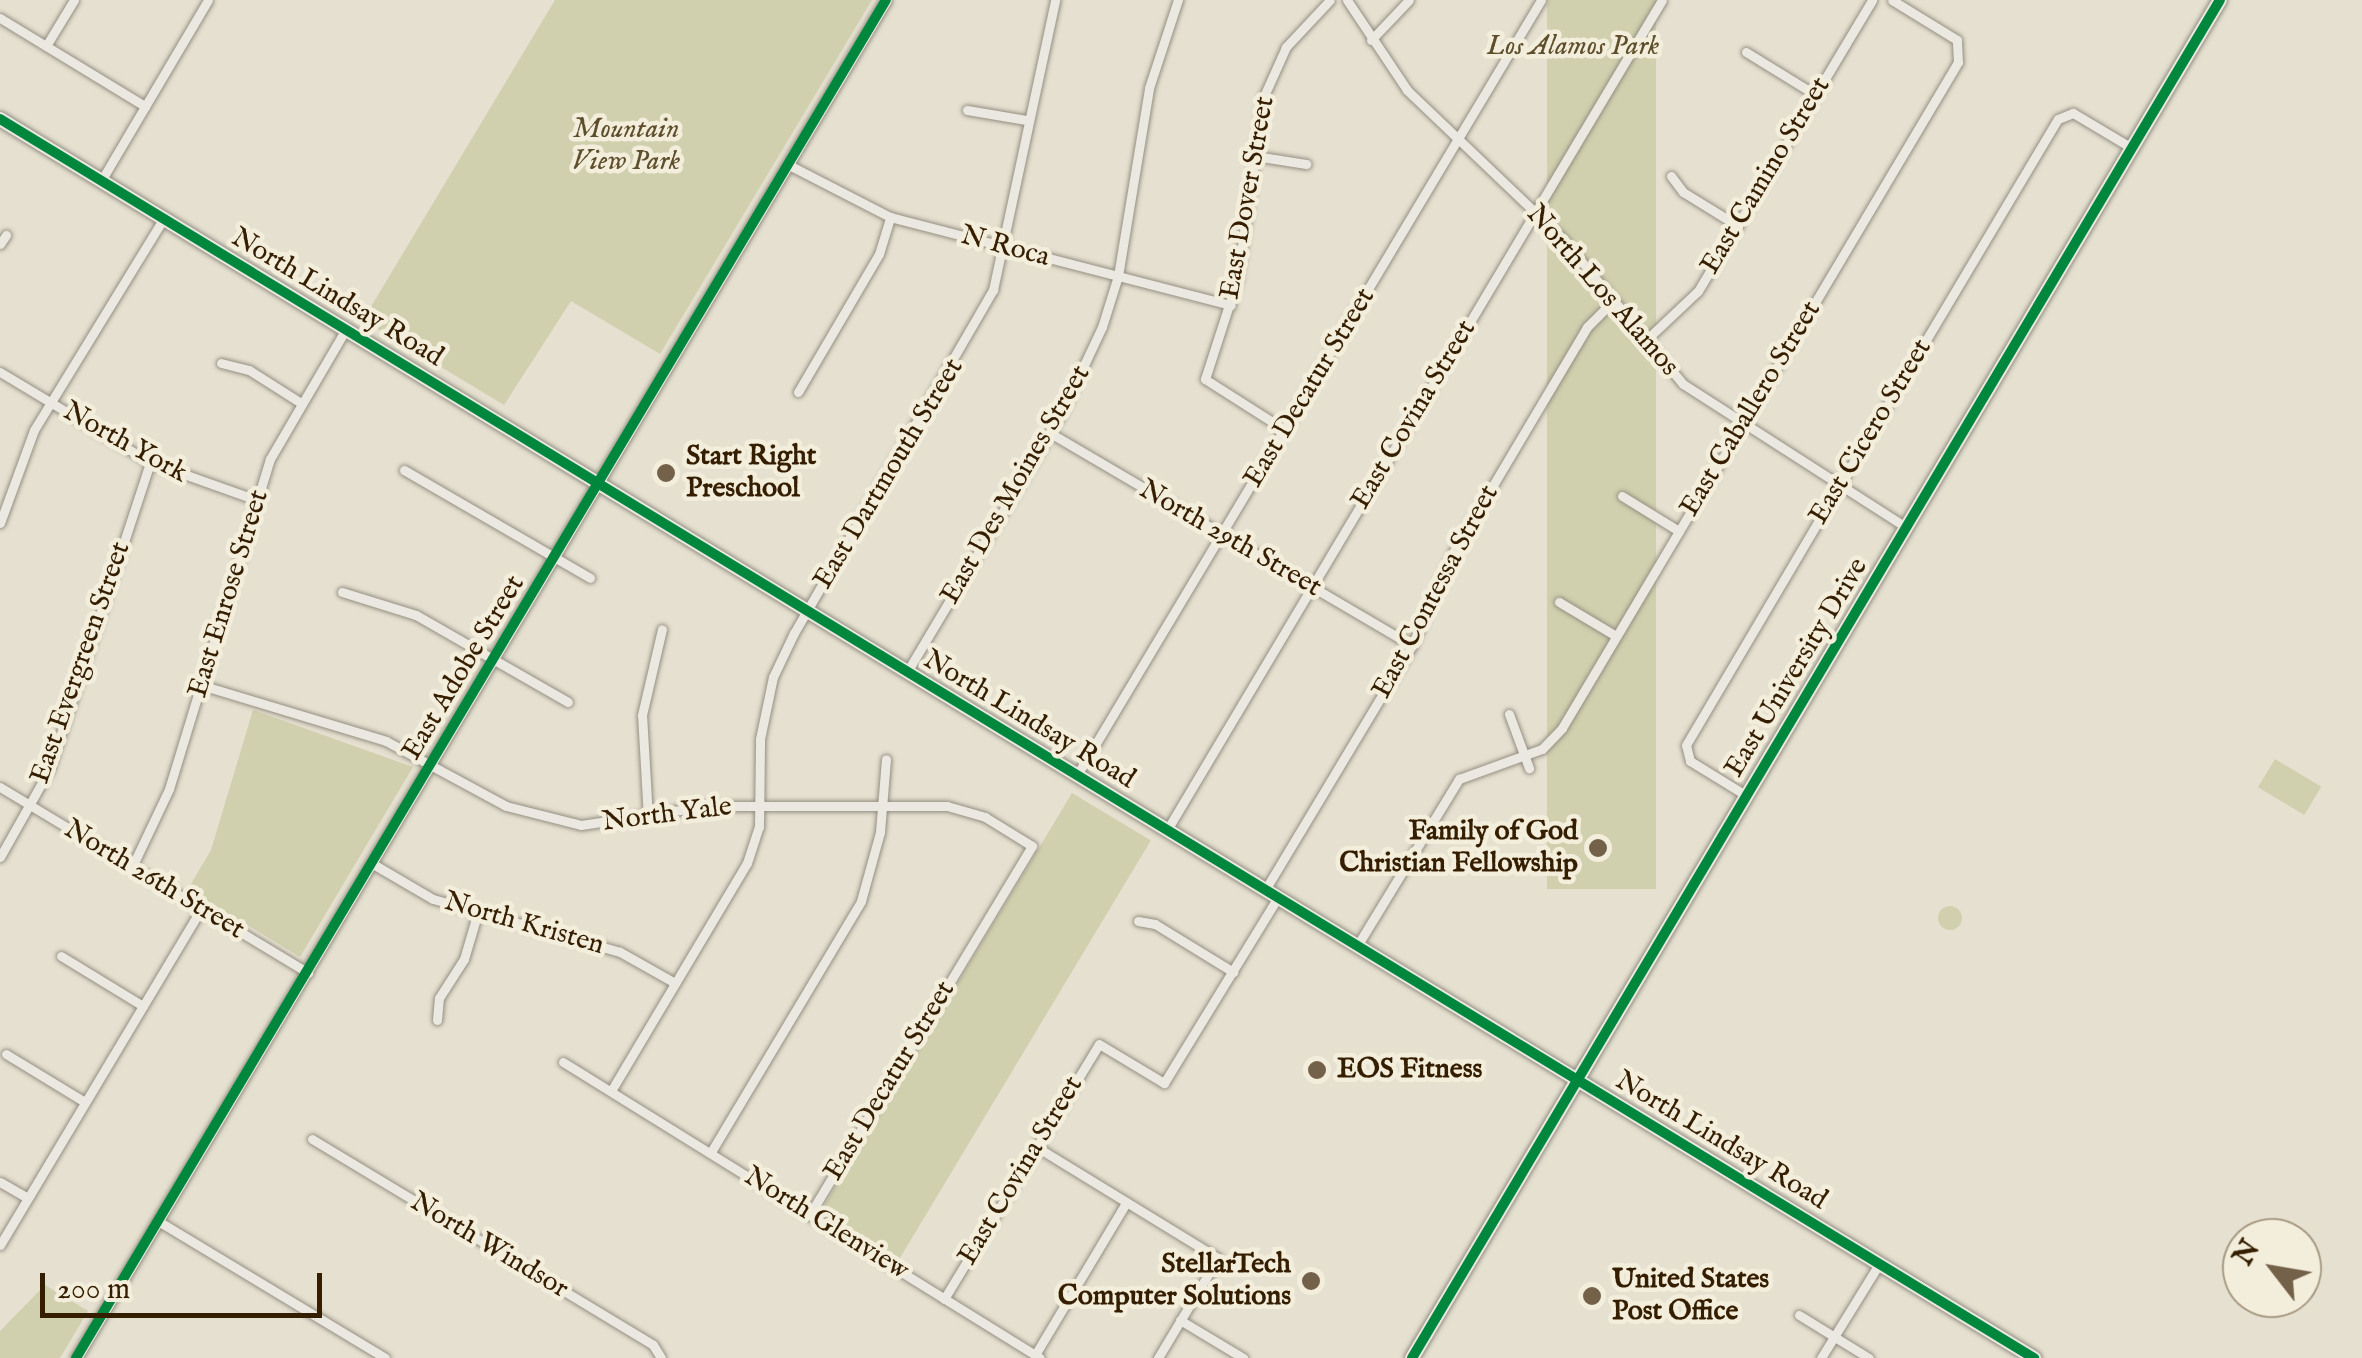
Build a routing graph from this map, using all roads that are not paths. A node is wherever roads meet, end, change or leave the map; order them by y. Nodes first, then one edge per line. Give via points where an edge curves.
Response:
1 (74, 0) edge
2 (208, 0) edge
3 (886, 0) edge
4 (1055, 0) edge
5 (1178, 0) edge
6 (1330, 0) edge
7 (1347, 0) edge
8 (1410, 0) edge
9 (1541, 0) edge
10 (1662, 0) edge
11 (1872, 0) edge
12 (1892, 0) edge
13 (2220, 0) edge
14 (0, 18) edge
15 (1370, 40) junction
16 (46, 46) junction
17 (1746, 52) dead end
18 (1816, 95) junction
19 (145, 106) junction
20 (967, 110) dead end
21 (0, 119) edge
22 (1026, 120) junction
23 (1458, 140) junction
24 (2132, 148) junction
25 (1255, 156) junction
26 (1306, 164) dead end
27 (789, 165) junction
28 (1672, 176) dead end
29 (101, 181) junction
30 (1535, 211) junction
31 (890, 217) junction
32 (164, 218) junction
33 (1738, 226) junction
34 (1007, 248) junction
35 (1118, 276) junction
36 (1614, 300) junction
37 (1231, 305) junction
38 (346, 330) junction
39 (1646, 340) junction
40 (221, 363) dead end
41 (0, 372) edge
42 (798, 392) dead end
43 (50, 402) junction
44 (301, 403) junction
45 (1741, 426) junction
46 (1284, 430) junction
47 (1050, 434) junction
48 (150, 462) junction
49 (404, 470) dead end
50 (600, 484) junction
51 (1839, 486) junction
52 (1622, 496) dead end
53 (257, 500) junction
54 (0, 523) edge
55 (1907, 528) junction
56 (1680, 530) junction
57 (1221, 537) junction
58 (556, 558) junction
59 (590, 578) dead end
60 (1312, 586) junction
61 (342, 592) dead end
62 (1559, 602) dead end
63 (808, 611) junction
64 (662, 629) dead end
65 (1616, 636) junction
66 (1412, 644) junction
67 (495, 659) junction
68 (907, 672) junction
69 (200, 685) junction
70 (568, 702) dead end
71 (1509, 714) dead end
72 (1524, 755) junction
73 (886, 758) dead end
74 (432, 764) junction
75 (1529, 768) dead end
76 (1076, 775) junction
77 (0, 787) edge
78 (1748, 796) junction
79 (759, 805) junction
80 (881, 805) junction
81 (31, 806) junction
82 (648, 818) junction
83 (1167, 830) junction
84 (1032, 846) joint
85 (0, 858) edge
86 (373, 864) junction
87 (132, 868) junction
88 (1272, 893) junction
89 (200, 909) junction
90 (477, 915) junction
91 (1138, 922) dead end
92 (1357, 946) junction
93 (61, 956) dead end
94 (1234, 972) junction
95 (308, 973) junction
96 (675, 983) junction
97 (143, 1006) junction
98 (437, 1020) dead end
99 (1099, 1044) joint
100 (6, 1054) dead end
101 (563, 1062) dead end
102 (1578, 1080) junction
103 (611, 1091) junction
104 (85, 1102) junction
105 (312, 1139) dead end
106 (1035, 1146) junction
107 (711, 1152) junction
108 (0, 1182) edge
109 (28, 1198) junction
110 (1126, 1203) junction
111 (810, 1213) junction
112 (158, 1221) junction
113 (0, 1245) edge
114 (1879, 1264) junction
115 (944, 1299) junction
116 (1799, 1315) dead end
117 (1180, 1320) junction
118 (1834, 1337) junction
119 (1037, 1357) edge
120 (76, 1358) edge
121 (384, 1358) edge
122 (661, 1358) edge
123 (1158, 1358) edge
124 (1242, 1358) edge
125 (1412, 1358) edge
126 (1821, 1358) edge
127 (1869, 1358) edge
128 (2034, 1358) edge

1 - 16 street
2 - 19 street
3 - 27 street, East Adobe Street
4 - 22 street, East Dartmouth Street
5 - 35 street, East Des Moines Street via 1149,88
6 - 25 street, East Dover Street via 1299,28 1274,69
7 - 15 street, North Los Alamos
8 - 15 street
9 - 23 street, East Decatur Street
10 - 30 street, East Covina Street
11 - 18 street, East Camino Street
12 - 45 street, East Caballero Street via 1961,48
13 - 24 main road, East University Drive
14 - 16 street
15 - 23 street, North Los Alamos via 1407,90
16 - 19 street
17 - 18 street
18 - 33 street, East Camino Street
19 - 29 street
20 - 22 street
21 - 29 main road, North Lindsay Road
22 - 34 street, East Dartmouth Street
23 - 30 street, North Los Alamos
23 - 46 street, East Decatur Street
24 - 51 street, East Cicero Street via 2065,114
24 - 55 main road, East University Drive
25 - 26 street
25 - 37 street, East Dover Street
27 - 31 street, N Roca
27 - 50 street, East Adobe Street
28 - 33 street via 1688,196
29 - 32 main road, North Lindsay Road
30 - 36 street, North Los Alamos
30 - 60 street, East Covina Street
31 - 34 street, N Roca
31 - 42 street via 868,274
32 - 38 main road, North Lindsay Road
32 - 43 street
33 - 39 street, East Camino Street via 1690,300
34 - 35 street, N Roca
34 - 63 street, East Dartmouth Street via 969,341
35 - 37 street, N Roca
35 - 47 street, East Des Moines Street via 1102,327
36 - 39 street, North Los Alamos
36 - 66 street, East Contessa Street via 1587,327 1454,550
37 - 46 street, East Dover Street via 1205,382
38 - 44 street, East Enrose Street
38 - 50 main road, North Lindsay Road
39 - 45 street, North Los Alamos via 1682,384
40 - 44 street via 249,370
41 - 43 street, North York
43 - 48 street, North York
43 - 54 street via 21,456
44 - 53 street, East Enrose Street via 279,439
45 - 51 street, North Los Alamos
45 - 56 street, East Caballero Street
46 - 57 street, East Decatur Street
47 - 57 street, North 29th Street
47 - 68 street, East Des Moines Street
48 - 53 street, North York
48 - 81 street, East Evergreen Street via 49,770
49 - 58 street
50 - 58 street, East Adobe Street
50 - 63 main road, North Lindsay Road
51 - 55 street, North Los Alamos
51 - 78 street, East Cicero Street via 1685,754
52 - 56 street
53 - 69 street, East Enrose Street
55 - 78 main road, East University Drive
56 - 65 street, East Caballero Street
57 - 60 street, North 29th Street
57 - 76 street, East Decatur Street
58 - 59 street
58 - 67 street, East Adobe Street
60 - 66 street, North 29th Street
60 - 83 street, East Covina Street
61 - 67 street via 416,616
62 - 65 street
63 - 68 main road, North Lindsay Road
63 - 79 street, East Dartmouth Street via 774,677 760,739
64 - 82 street via 642,714
65 - 72 street, East Caballero Street via 1556,736
66 - 88 street, East Contessa Street
67 - 70 street
67 - 74 street, East Adobe Street
68 - 76 main road, North Lindsay Road
69 - 74 street, North Yale via 371,736
69 - 87 street, East Enrose Street via 156,825
71 - 72 street
72 - 75 street
72 - 92 street, East Caballero Street via 1459,779
73 - 80 street
74 - 82 street, North Yale via 506,806 582,825
74 - 86 street, East Adobe Street
76 - 83 main road, North Lindsay Road
77 - 81 street, North 26th Street
78 - 102 main road, East University Drive
79 - 80 street, North Yale
79 - 82 street, North Yale
79 - 96 street, East Dartmouth Street via 747,864
80 - 84 street, North Yale via 947,806 985,817
80 - 107 street via 861,900
81 - 85 street, East Evergreen Street
81 - 87 street, North 26th Street
83 - 88 main road, North Lindsay Road
84 - 111 street, East Decatur Street
86 - 90 street, North Kristen
86 - 95 street, East Adobe Street
87 - 89 street, North 26th Street
88 - 92 main road, North Lindsay Road
88 - 94 street, East Contessa Street
89 - 95 street, North 26th Street
89 - 97 street
90 - 96 street, North Kristen via 620,952
90 - 98 street via 464,959 439,998
91 - 94 street via 1154,924
92 - 102 main road, North Lindsay Road
93 - 97 street
94 - 99 street, East Contessa Street via 1164,1083
95 - 112 street, East Adobe Street
96 - 103 street, East Dartmouth Street
97 - 104 street
99 - 106 street, East Covina Street
100 - 104 street
101 - 103 street, North Glenview
102 - 114 main road, North Lindsay Road
102 - 125 main road, East University Drive
103 - 107 street, North Glenview
104 - 109 street
105 - 122 street, North Windsor via 653,1345
106 - 110 street
106 - 115 street, East Covina Street
107 - 111 street, North Glenview
108 - 109 street
109 - 113 street
110 - 117 street via 1218,1258
110 - 119 street
111 - 115 street, North Glenview
112 - 120 street, East Adobe Street
112 - 121 street
114 - 118 street
114 - 128 main road, North Lindsay Road
115 - 119 street, North Glenview
116 - 118 street
117 - 123 street
117 - 124 street
118 - 126 street
118 - 127 street

